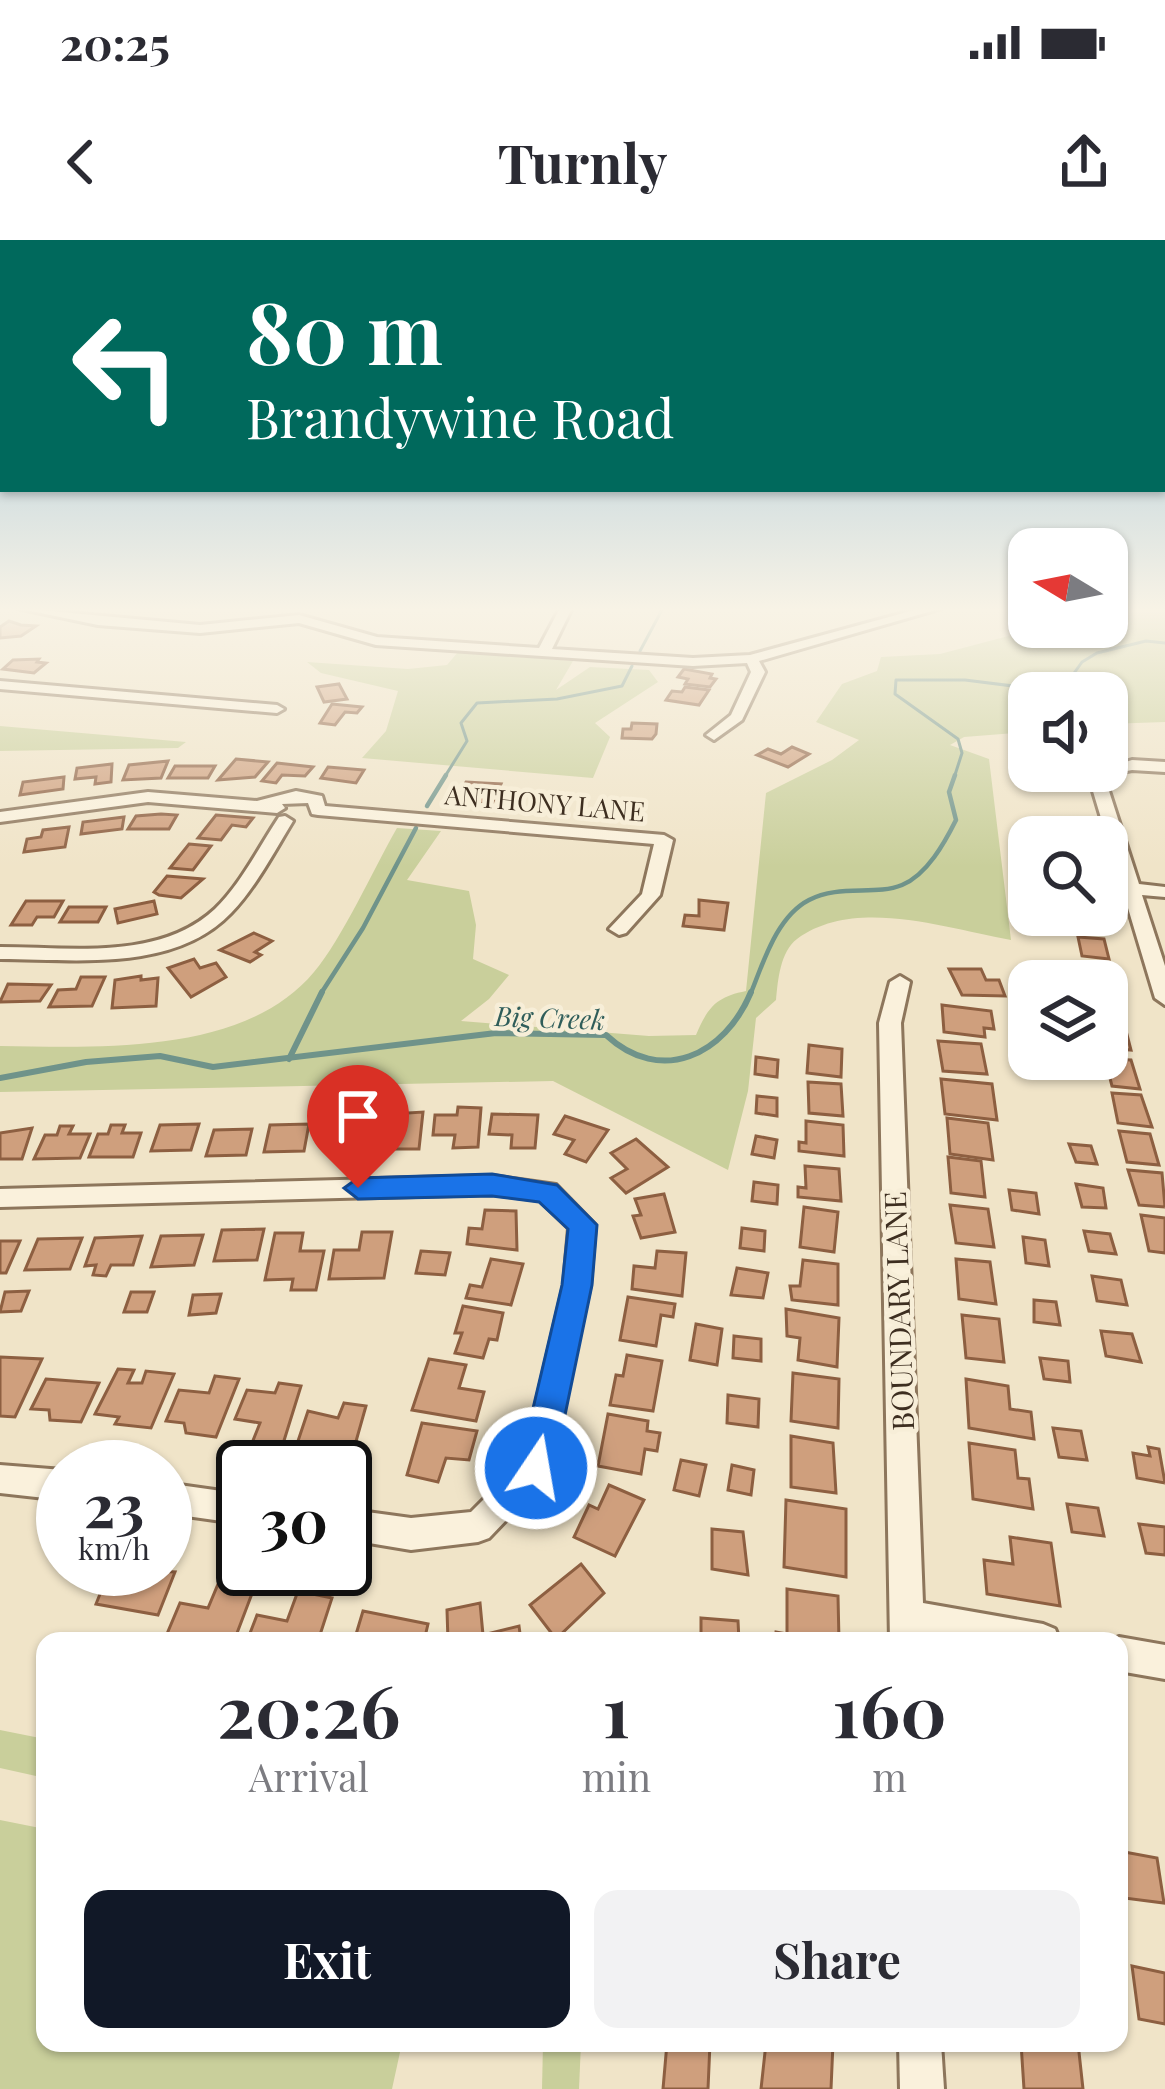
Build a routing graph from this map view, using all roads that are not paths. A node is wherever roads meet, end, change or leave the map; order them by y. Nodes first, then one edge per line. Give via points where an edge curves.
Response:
1 (107, 694) edge
2 (748, 694) edge
3 (277, 709) dead end
4 (715, 734) dead end
5 (1128, 766) edge
6 (1165, 767) edge
7 (1101, 792) edge
8 (262, 804) junction
9 (318, 810) junction
10 (0, 817) edge
11 (286, 821) junction
12 (1132, 889) junction
13 (1165, 892) edge
14 (619, 929) dead end
15 (0, 953) edge
16 (900, 982) dead end
17 (1165, 998) edge
18 (0, 1198) edge
19 (0, 1478) edge
20 (36, 1482) edge
21 (372, 1528) edge
22 (907, 1629) edge
23 (941, 1632) edge
24 (1128, 1656) edge
25 (1165, 1663) edge
26 (920, 2052) edge
27 (922, 2089) edge

1 - 3 street
2 - 4 street via 737,717
5 - 6 street
7 - 12 street
8 - 9 street, ANTHONY LANE via 307,796
8 - 10 street, ANTHONY LANE via 148,796
8 - 11 street
9 - 11 street, ANTHONY LANE
9 - 14 street, ANTHONY LANE via 664,840 651,895
11 - 15 street via 205,927 130,950
12 - 13 street
12 - 17 street
16 - 22 street, BOUNDARY LANE via 890,1023
18 - 21 street via 492,1185 547,1192 582,1225 577,1285 536,1468 478,1527 412,1534
19 - 20 street
22 - 23 street
24 - 25 street
26 - 27 street

